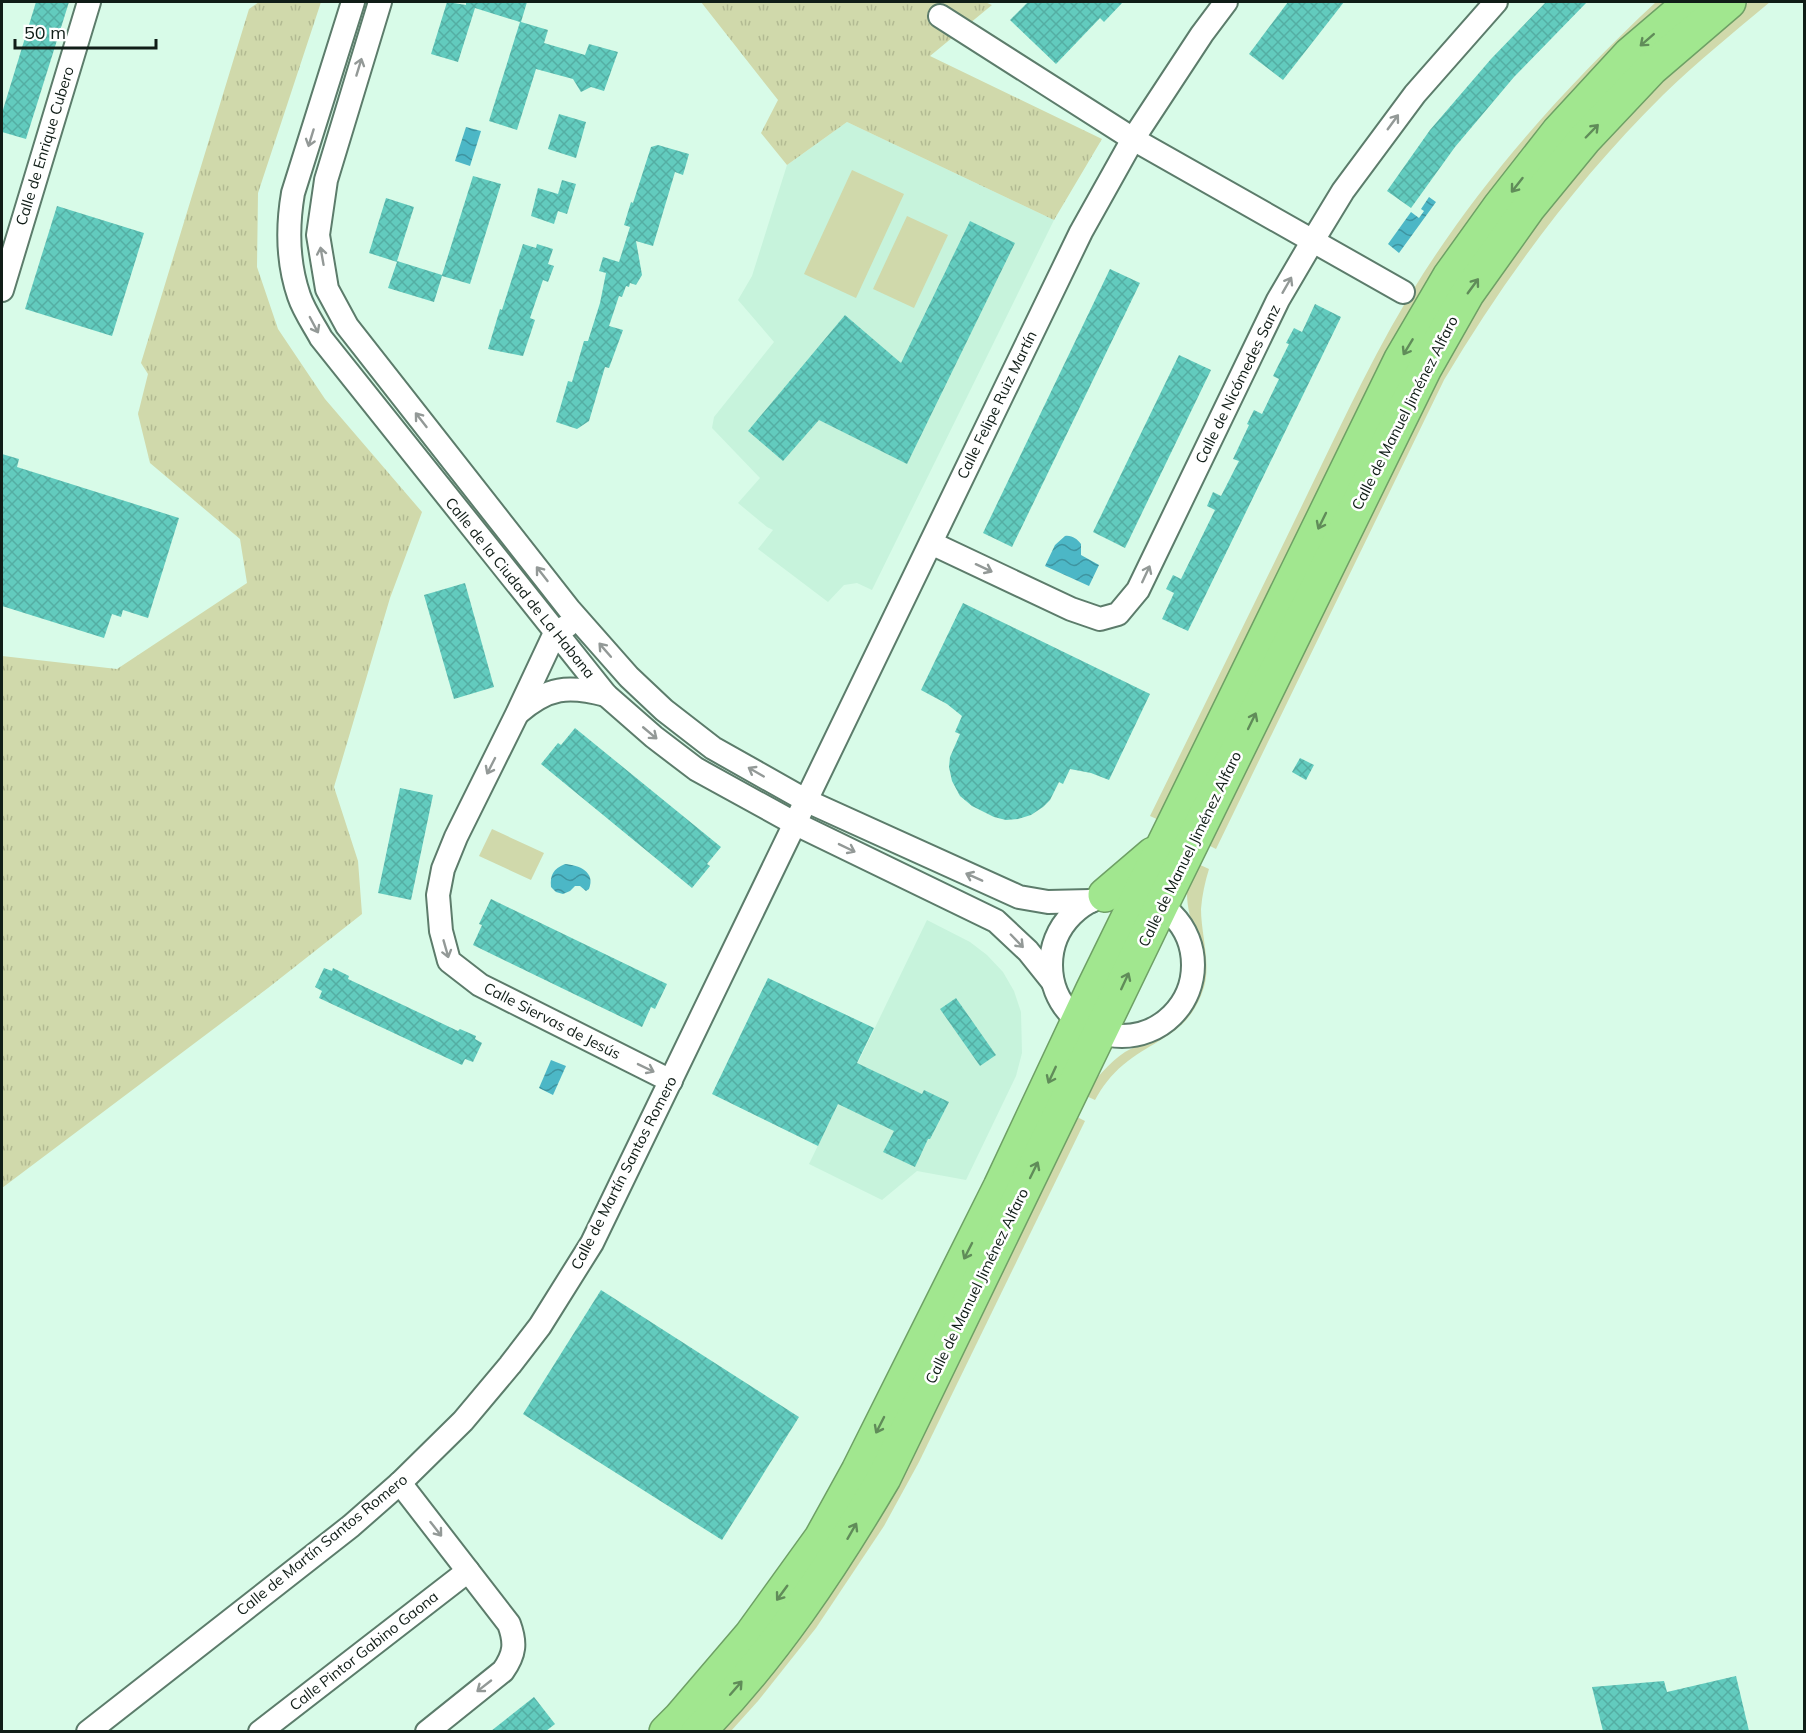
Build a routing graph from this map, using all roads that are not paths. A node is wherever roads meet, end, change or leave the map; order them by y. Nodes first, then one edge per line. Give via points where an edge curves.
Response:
1 (89, 2) edge
2 (353, 2) edge
3 (380, 2) edge
4 (1226, 2) edge
5 (1496, 2) edge
6 (1691, 2) edge
7 (1729, 2) edge
8 (940, 16) dead end
9 (1132, 139) junction
10 (1312, 242) junction
11 (2, 290) edge
12 (1403, 292) dead end
13 (931, 543) junction
14 (527, 598) junction
15 (578, 619) junction
16 (555, 633) junction
17 (543, 656) junction
18 (606, 695) junction
19 (517, 714) junction
20 (807, 801) junction
21 (794, 823) junction
22 (1163, 845) junction
23 (1098, 898) junction
24 (1150, 901) junction
25 (1052, 981) junction
26 (1089, 1028) junction
27 (671, 1081) junction
28 (400, 1483) junction
29 (468, 1571) junction
30 (88, 1731) edge
31 (260, 1731) edge
32 (427, 1731) edge
33 (666, 1731) edge
34 (698, 1731) edge

1 - 11 street, Calle de Enrique Cubero
2 -> 14 street, Calle de la Ciudad de La Habana via 293,193 288,251 299,297 321,338
15 -> 3 street, Calle de la Ciudad de La Habana via 347,326 327,289 318,235 326,180
4 - 9 street, Calle Felipe Ruiz Martín
10 -> 5 street, Calle de Nicómedes Sanz via 1343,190 1415,94
6 -> 22 highway, Calle de Manuel Jiménez Alfaro via 1630,54 1558,132 1449,277 1401,359
24 -> 7 highway, Calle de Manuel Jiménez Alfaro via 1467,294 1529,207 1584,140 1652,69
8 - 9 street
9 - 10 street
9 - 13 street, Calle Felipe Ruiz Martín via 1081,232
10 - 12 street
13 -> 10 street, Calle de Nicómedes Sanz via 1071,609 1100,619 1118,614 1138,590 1278,300
13 - 20 street, Calle Felipe Ruiz Martín
14 - 16 street, Calle de la Ciudad de La Habana
14 - 17 street
15 - 16 street
20 -> 15 street, Calle de la Ciudad de La Habana via 713,748 664,710
16 - 17 street, Calle Siervas de Jesús
16 - 18 street, Calle de la Ciudad de La Habana
17 - 19 street, Calle Siervas de Jesús
18 - 19 street, Calle Siervas de Jesús via 586,690 554,690 533,700
18 -> 21 street, Calle de la Ciudad de La Habana via 696,769
19 -> 27 street, Calle Siervas de Jesús via 443,869 438,895 449,961 480,984
20 - 21 street, Calle Felipe Ruiz Martín
23 -> 20 street, Calle de la Ciudad de La Habana via 1047,902 1019,897
21 -> 25 street, Calle de la Ciudad de La Habana via 996,921
21 - 27 street, Calle de Martín Santos Romero
22 - 23 highway
22 - 24 highway, Calle de Manuel Jiménez Alfaro
23 - 24 street, Calle de la Ciudad de La Habana
23 - 25 street via 1070,917 1059,934 1053,952
24 - 26 highway, Calle de Manuel Jiménez Alfaro
24 - 26 street via 1177,920 1188,939 1193,967 1186,995 1179,1007 1144,1032 1115,1037
25 - 26 street, Calle de la Ciudad de La Habana via 1057,997
26 -> 33 highway, Calle de Manuel Jiménez Alfaro via 1000,1187 821,1538 751,1635
34 -> 26 highway, Calle de Manuel Jiménez Alfaro via 779,1638 843,1547 884,1478
27 - 28 street, Calle de Martín Santos Romero via 592,1243 540,1326 463,1421
28 -> 29 street
28 - 30 street, Calle de Martín Santos Romero via 351,1526
29 - 31 street, Calle Pintor Gabino Gaona
29 -> 32 street via 509,1624 514,1638 512,1659 503,1671

